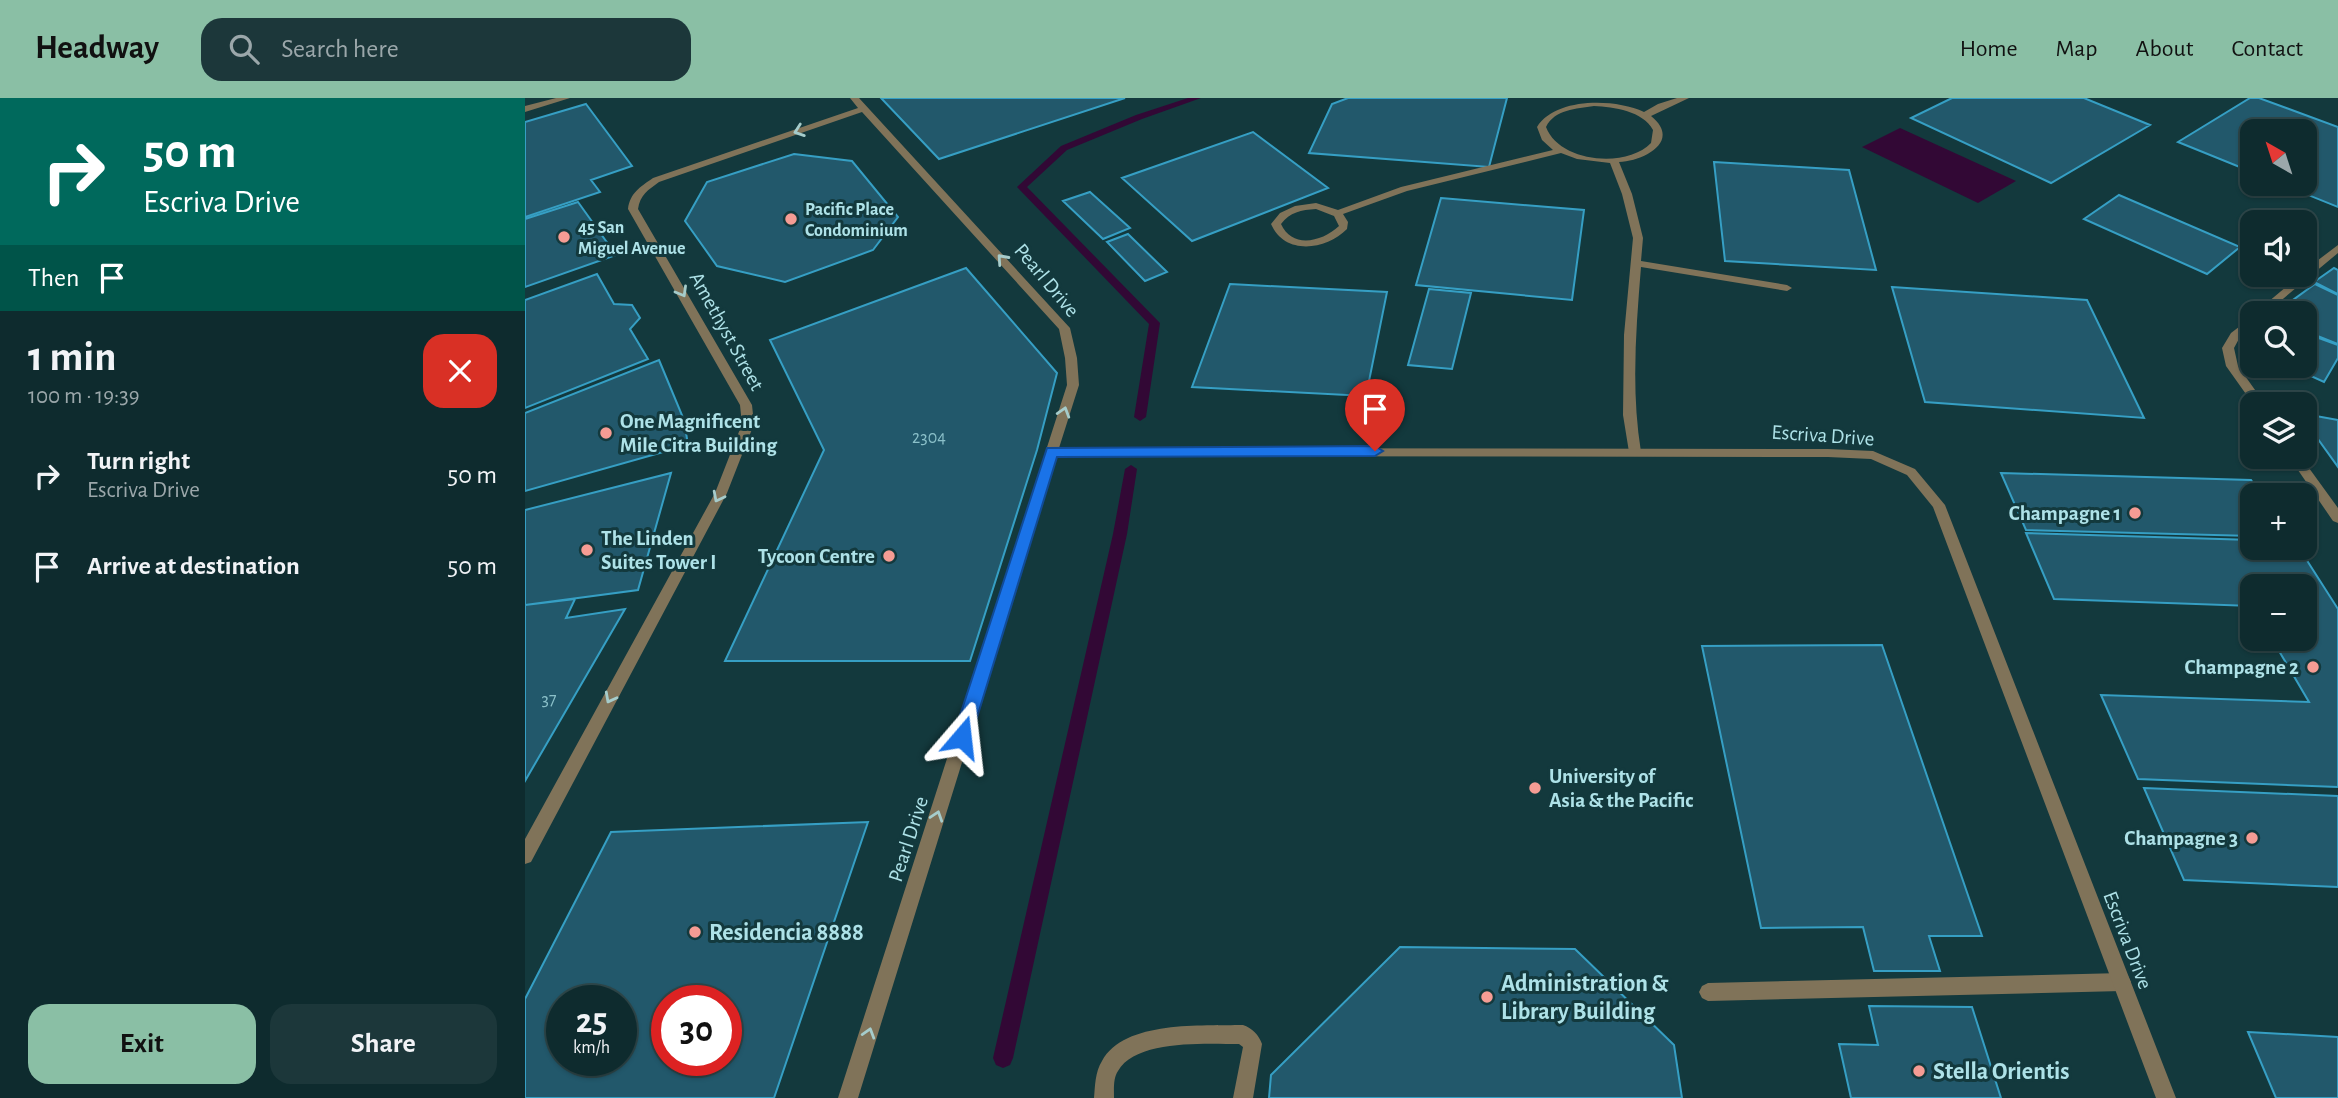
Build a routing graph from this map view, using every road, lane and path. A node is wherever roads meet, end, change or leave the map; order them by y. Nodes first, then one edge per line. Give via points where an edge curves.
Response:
1 (566, 98) edge
2 (854, 98) edge
3 (1685, 98) edge
4 (1664, 102) edge
5 (525, 109) edge
6 (863, 109) junction
7 (1644, 116) junction
8 (1559, 151) junction
9 (1614, 161) junction
10 (1338, 213) junction
11 (2338, 248) edge
12 (1636, 263) junction
13 (1787, 288) dead end
14 (2274, 301) edge
15 (2240, 331) edge
16 (2240, 377) edge
17 (1052, 452) junction
18 (1635, 452) junction
19 (2303, 469) edge
20 (2338, 518) edge
21 (525, 856) edge
22 (2122, 982) junction
23 (1708, 992) dead end
24 (848, 1098) edge
25 (1104, 1098) edge
26 (1243, 1098) edge
27 (2166, 1098) edge

1 - 5 street
2 - 6 street, Pearl Drive
3 - 4 street
4 - 7 street
17 -> 6 street, Pearl Drive via 1073,385 1065,328
6 -> 21 street, Amethyst Street via 671,174 641,191 634,201 633,209 746,405 748,424 721,493
7 - 8 street via 1613,104 1560,108 1542,124 1541,133
7 - 9 street via 1654,124 1656,143 1647,152
8 - 9 street via 1594,161
8 - 10 street via 1405,190
9 - 12 street via 1637,237
10 - 10 street via 1316,206 1290,211 1280,217 1277,232 1293,242 1318,243 1344,226
11 - 14 street
12 - 13 street
12 - 18 street via 1629,415
15 - 16 street via 2228,348
17 - 18 street, Escriva Drive
24 -> 17 street, Pearl Drive
18 - 22 street, Escriva Drive via 1873,455 1911,472 1939,505
19 - 20 street
22 - 23 street
22 - 27 street, Escriva Drive
25 - 26 street via 1109,1066 1123,1050 1145,1040 1243,1034 1253,1044

